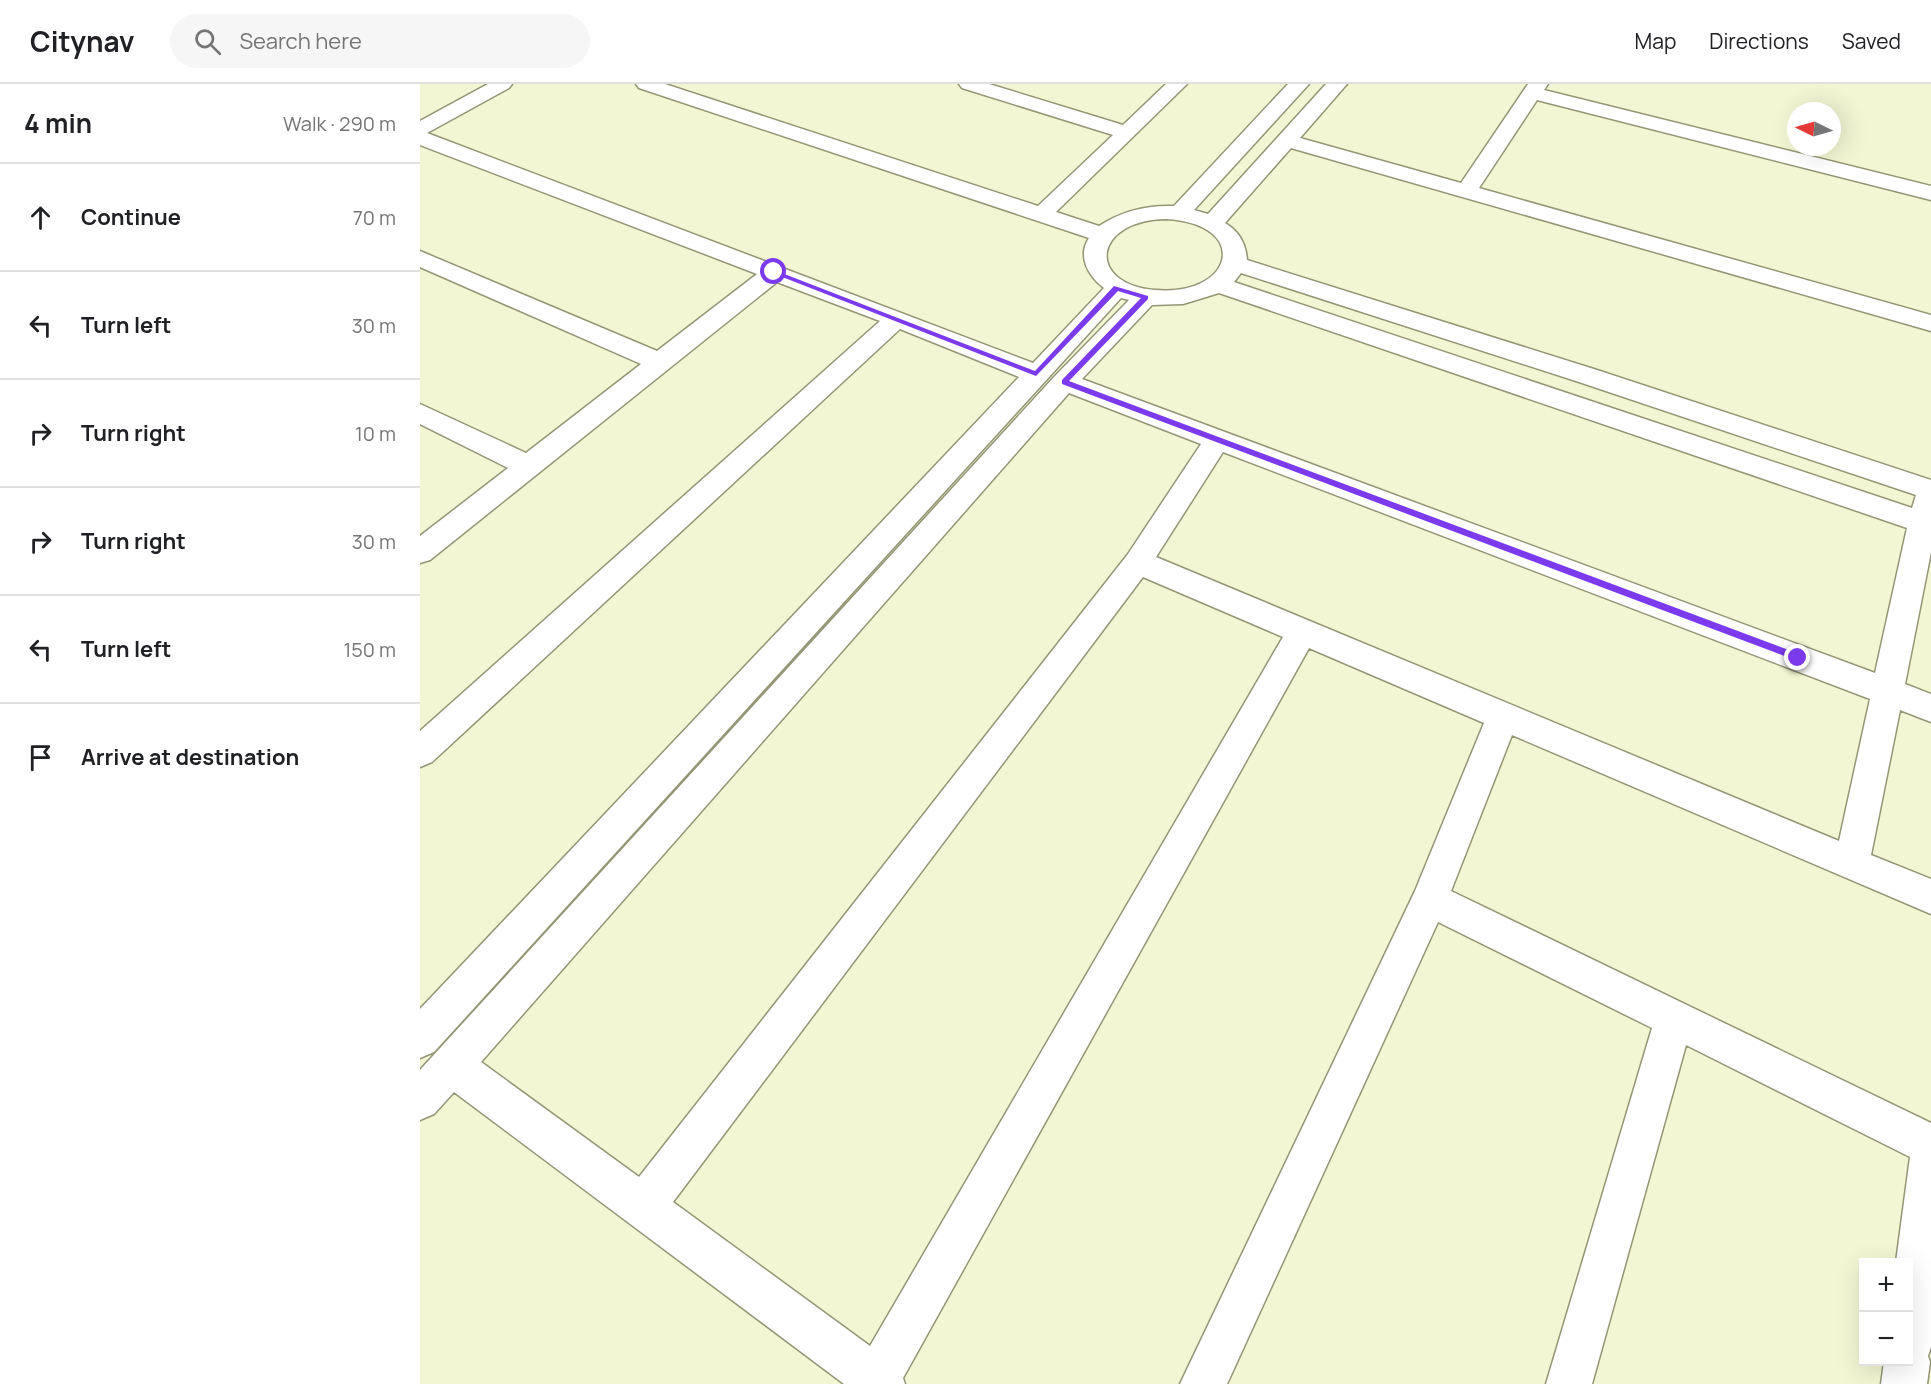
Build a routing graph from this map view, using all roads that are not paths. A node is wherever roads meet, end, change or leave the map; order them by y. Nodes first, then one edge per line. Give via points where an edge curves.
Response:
1 (502, 84) edge
2 (646, 84) edge
3 (969, 84) edge
4 (1035, 84) edge
5 (1177, 84) edge
6 (1299, 84) edge
7 (1337, 84) edge
8 (1535, 89) edge
9 (1018, 98) junction
10 (420, 129) edge
11 (1125, 132) junction
12 (420, 138) edge
13 (1286, 140) junction
14 (1467, 190) junction
15 (1931, 193) edge
16 (1042, 213) junction
17 (1180, 213) junction
18 (1212, 223) junction
19 (1102, 235) junction
20 (420, 258) edge
21 (1235, 264) junction
22 (774, 272) junction
23 (1218, 285) junction
24 (1131, 293) junction
25 (897, 319) junction
26 (1931, 323) edge
27 (660, 362) junction
28 (1050, 378) junction
29 (420, 413) edge
30 (1218, 439) junction
31 (528, 466) junction
32 (1930, 486) edge
33 (1927, 524) edge
34 (420, 552) edge
35 (1138, 562) junction
36 (1302, 631) junction
37 (1888, 691) junction
38 (1931, 708) edge
39 (1503, 716) junction
40 (420, 752) edge
41 (1852, 862) junction
42 (1931, 897) edge
43 (1430, 899) junction
44 (1674, 1019) junction
45 (420, 1038) edge
46 (452, 1065) junction
47 (420, 1100) edge
48 (1931, 1145) edge
49 (1931, 1157) edge
50 (642, 1208) junction
51 (1912, 1312) edge
52 (1906, 1366) edge
53 (879, 1382) edge
54 (1203, 1384) edge
55 (1569, 1384) edge
56 (1904, 1384) edge

1 - 10 street
2 - 16 street
3 - 9 street
4 - 9 street
5 - 11 street
6 - 17 street
7 - 13 street
8 - 14 street
8 - 15 street
9 - 11 street
11 - 16 street
12 - 22 street
13 - 14 street
13 - 18 street
14 - 26 street
16 - 19 street
17 - 18 street
17 - 19 street via 1162,212 1128,219
18 - 21 street via 1232,241
19 - 24 street via 1095,248 1094,262 1102,276
20 - 27 street
21 - 23 street
21 - 32 street
22 - 25 street
22 - 27 street
23 - 24 street via 1185,297
23 - 33 street
24 - 28 street
25 - 28 street
25 - 40 street
27 - 31 street
28 - 30 street
28 - 45 street
28 - 46 street
29 - 31 street
30 - 35 street
30 - 37 street
31 - 34 street
32 - 33 street
33 - 37 street
35 - 36 street
35 - 50 street
36 - 39 street
36 - 53 street
37 - 38 street
37 - 41 street
39 - 41 street
39 - 43 street
41 - 42 street
43 - 44 street
43 - 54 street
44 - 48 street
44 - 55 street
46 - 47 street
46 - 50 street
49 - 51 street
50 - 53 street
52 - 56 street

